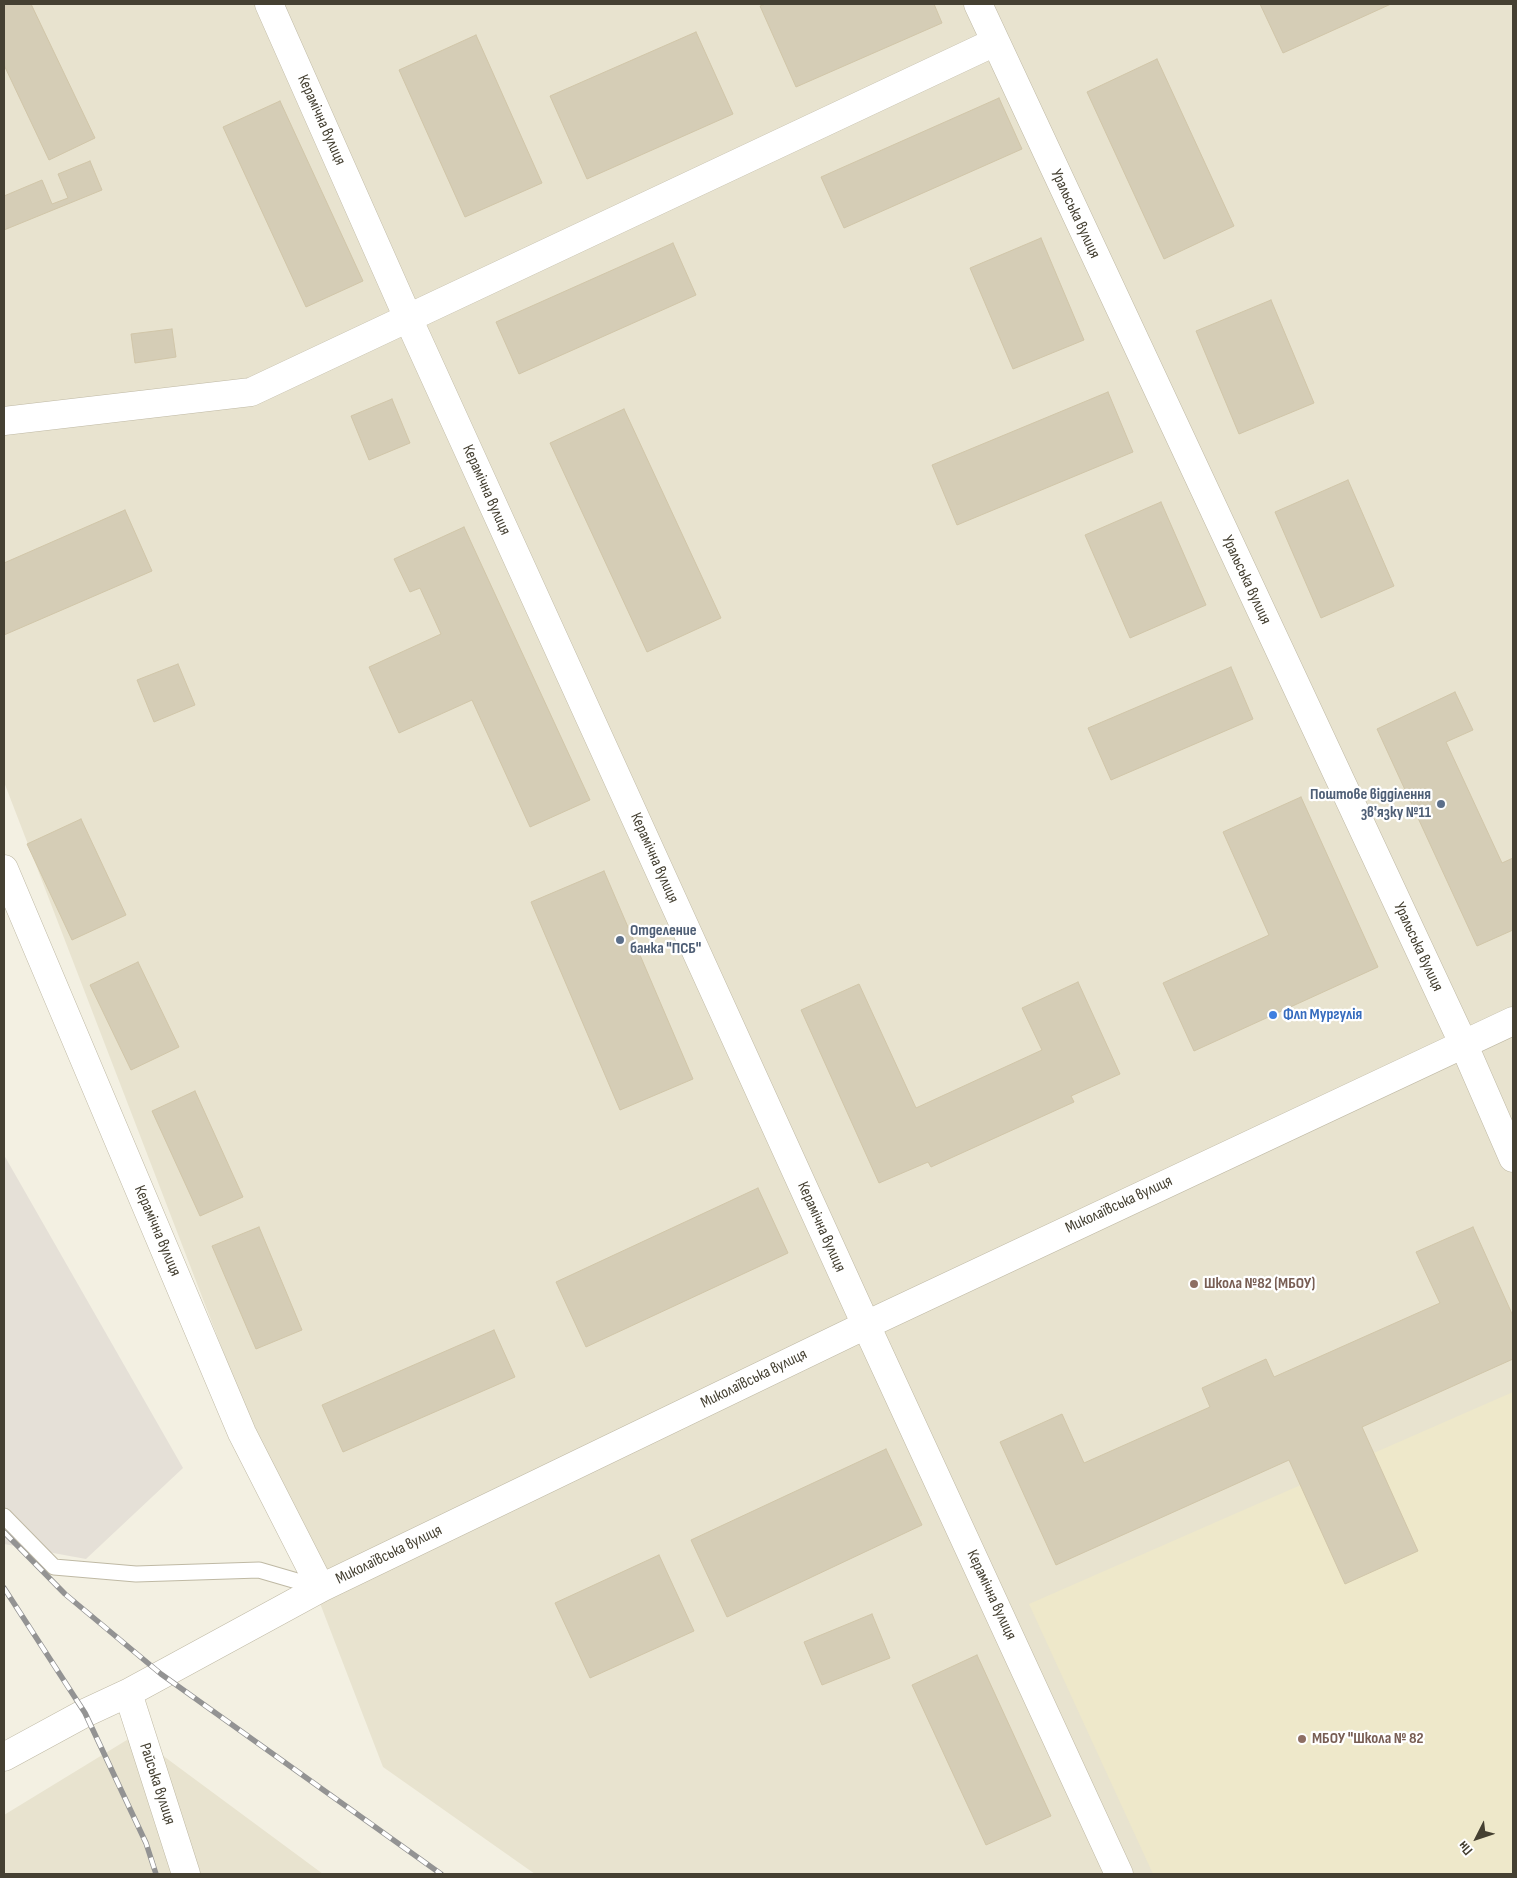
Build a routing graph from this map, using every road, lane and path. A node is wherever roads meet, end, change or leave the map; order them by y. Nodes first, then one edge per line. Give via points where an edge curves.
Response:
1 (269, 4) edge
2 (978, 4) edge
3 (995, 42) junction
4 (408, 318) junction
5 (4, 421) edge
6 (4, 869) edge
7 (1513, 1021) edge
8 (1462, 1043) junction
9 (1513, 1158) edge
10 (866, 1325) junction
11 (4, 1516) edge
12 (321, 1588) junction
13 (128, 1693) junction
14 (4, 1757) edge
15 (186, 1874) edge
16 (1119, 1874) edge

1 - 4 street, Керамічна вулиця
2 - 3 street, Уральська вулиця
3 - 4 street
3 - 8 street, Уральська вулиця
4 - 5 street via 251,392
4 - 10 street, Керамічна вулиця
6 - 12 street, Керамічна вулиця via 242,1433
7 - 8 street, Миколаївська вулиця
8 - 9 street, Уральська вулиця
8 - 10 street, Миколаївська вулиця
10 - 12 street, Миколаївська вулиця
10 - 16 street, Керамічна вулиця
11 - 12 lane via 54,1568 136,1574 259,1570
12 - 13 street, Миколаївська вулиця
13 - 14 street, Миколаївська вулиця
13 - 15 street, Райська вулиця

